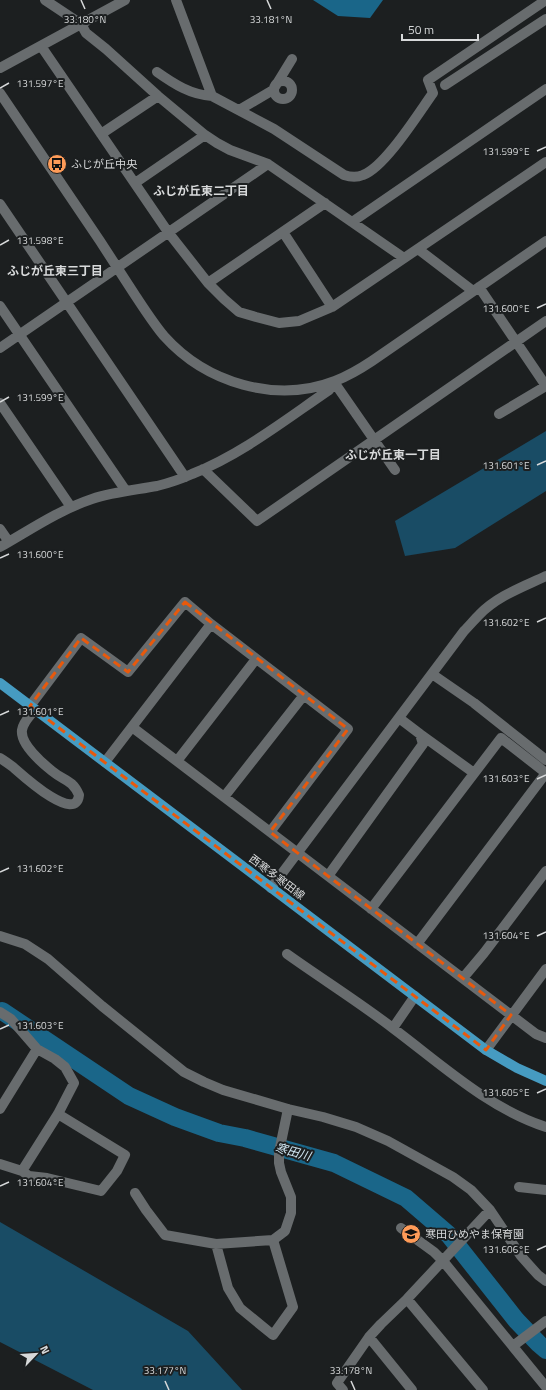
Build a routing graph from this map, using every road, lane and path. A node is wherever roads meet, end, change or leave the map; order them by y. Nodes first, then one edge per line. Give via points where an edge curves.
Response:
1 (46, 0) edge
2 (109, 0) edge
3 (125, 0) edge
4 (176, 0) edge
5 (546, 0) edge
6 (99, 14) junction
7 (546, 19) edge
8 (81, 24) junction
9 (40, 46) junction
10 (292, 59) dead end
11 (0, 68) edge
12 (157, 72) dead end
13 (445, 85) dead end
14 (546, 89) edge
15 (0, 93) edge
16 (158, 96) junction
17 (212, 96) junction
18 (239, 110) junction
19 (101, 134) junction
20 (205, 135) junction
21 (546, 162) edge
22 (268, 164) junction
23 (134, 183) junction
24 (324, 203) junction
25 (0, 204) edge
26 (352, 222) junction
27 (168, 232) junction
28 (283, 232) junction
29 (546, 241) edge
30 (418, 249) junction
31 (404, 258) junction
32 (118, 267) junction
33 (208, 283) junction
34 (476, 289) junction
35 (66, 302) junction
36 (0, 306) edge
37 (332, 307) junction
38 (546, 321) edge
39 (20, 334) junction
40 (516, 342) junction
41 (0, 348) edge
42 (334, 382) junction
43 (546, 386) edge
44 (0, 404) edge
45 (499, 414) dead end
46 (374, 440) junction
47 (203, 470) junction
48 (395, 470) dead end
49 (185, 477) junction
50 (126, 491) junction
51 (71, 507) junction
52 (0, 529) edge
53 (4, 544) edge
54 (546, 576) edge
55 (211, 624) junction
56 (256, 659) junction
57 (432, 674) junction
58 (0, 683) edge
59 (304, 695) junction
60 (32, 708) junction
61 (399, 718) junction
62 (132, 727) junction
63 (420, 734) junction
64 (0, 758) edge
65 (546, 760) edge
66 (176, 761) junction
67 (105, 762) junction
68 (474, 773) junction
69 (224, 797) junction
70 (270, 832) junction
71 (297, 853) junction
72 (546, 871) edge
73 (328, 876) junction
74 (271, 888) junction
75 (371, 909) junction
76 (0, 936) edge
77 (417, 944) junction
78 (287, 954) dead end
79 (546, 969) edge
80 (463, 978) junction
81 (415, 996) junction
82 (0, 1012) edge
83 (511, 1015) junction
84 (393, 1028) junction
85 (546, 1038) edge
86 (37, 1049) junction
87 (486, 1050) junction
88 (546, 1081) edge
89 (0, 1109) edge
90 (288, 1109) junction
91 (58, 1114) junction
92 (546, 1127) edge
93 (0, 1164) edge
94 (22, 1171) junction
95 (518, 1186) dead end
96 (546, 1190) edge
97 (135, 1193) dead end
98 (490, 1210) junction
99 (401, 1228) dead end
100 (273, 1240) junction
101 (216, 1244) junction
102 (443, 1261) junction
103 (546, 1281) edge
104 (407, 1299) junction
105 (546, 1321) edge
106 (369, 1338) junction
107 (513, 1346) junction
108 (546, 1387) edge
109 (343, 1390) edge
110 (412, 1390) edge
111 (483, 1390) edge

1 - 8 street
2 - 6 street
3 - 6 street
4 - 17 street
5 - 18 street via 428,80 433,93 384,160 363,175 344,175 274,129
6 - 8 street
7 - 13 street
8 - 9 street
8 - 16 street via 86,33
9 - 11 street
9 - 19 street
10 - 18 street via 270,93
12 - 17 street via 177,86 201,96
14 - 26 street
15 - 32 street
16 - 19 street
16 - 20 street
17 - 18 street
19 - 23 street
20 - 22 street via 223,146
20 - 23 street
21 - 30 street
22 - 24 street
22 - 27 street
23 - 27 street
24 - 26 street
24 - 28 street
25 - 35 street
26 - 31 street
27 - 32 street
27 - 33 street
28 - 33 street
28 - 37 street
29 - 34 street
30 - 31 street
30 - 34 street
31 - 37 street
32 - 35 street
32 - 42 street via 165,336 183,354 209,371 243,385 266,390 301,390
33 - 37 street via 239,312 280,323 299,321
34 - 40 street
34 - 42 street via 367,364
35 - 39 street
35 - 49 street
36 - 39 street
38 - 40 street
39 - 41 street
39 - 50 street
40 - 43 street
40 - 46 street
42 - 46 street
42 - 47 street via 329,390 264,434
43 - 45 street
44 - 51 street
46 - 47 street via 257,521
46 - 48 street
47 - 49 street
49 - 50 street
50 - 51 street via 98,497
51 - 53 street
52 - 53 street
54 - 57 street via 509,593 479,614
55 - 56 street
55 - 60 street via 185,602 128,672 81,638
55 - 62 street
56 - 59 street
56 - 66 street
57 - 61 street
57 - 65 street
58 - 60 main road, 西寒多寒田線
59 - 69 street
59 - 70 street via 348,729
60 - 64 street via 23,727 23,738 52,771 72,784 79,795 77,800 68,804 50,796
60 - 67 main road, 西寒多寒田線
61 - 63 street
61 - 71 street
62 - 66 street
62 - 67 street
63 - 68 street
63 - 73 street via 423,744
66 - 69 street
67 - 74 main road, 西寒多寒田線
68 - 75 street
68 - 77 street via 501,738 546,773
69 - 70 street
70 - 71 street
71 - 73 street
71 - 74 street
72 - 80 street
73 - 75 street
74 - 81 main road, 西寒多寒田線
75 - 77 street
76 - 90 street via 25,944 48,959 184,1072 223,1090
77 - 80 street
78 - 84 street
79 - 83 street
80 - 83 street
81 - 84 street
81 - 87 main road, 西寒多寒田線
82 - 86 street via 11,1019
83 - 85 street via 536,1034
83 - 87 street
84 - 92 street via 480,1095 508,1111
86 - 89 street
86 - 91 street via 65,1067 74,1083
87 - 88 main road, 西寒多寒田線
90 - 98 street via 356,1127 388,1141 454,1177
90 - 100 street via 279,1162 291,1197 291,1213 285,1231
91 - 94 street
91 - 94 street via 125,1155 117,1171 101,1190 29,1176
93 - 94 street
95 - 96 street
97 - 101 street via 165,1235
98 - 102 street
98 - 103 street via 521,1256
99 - 102 street
100 - 101 street
100 - 101 street via 293,1307 273,1334 240,1308 228,1288
102 - 104 street
102 - 107 street
104 - 106 street
104 - 111 street
105 - 107 street
106 - 109 street via 337,1383
106 - 110 street
107 - 108 street

